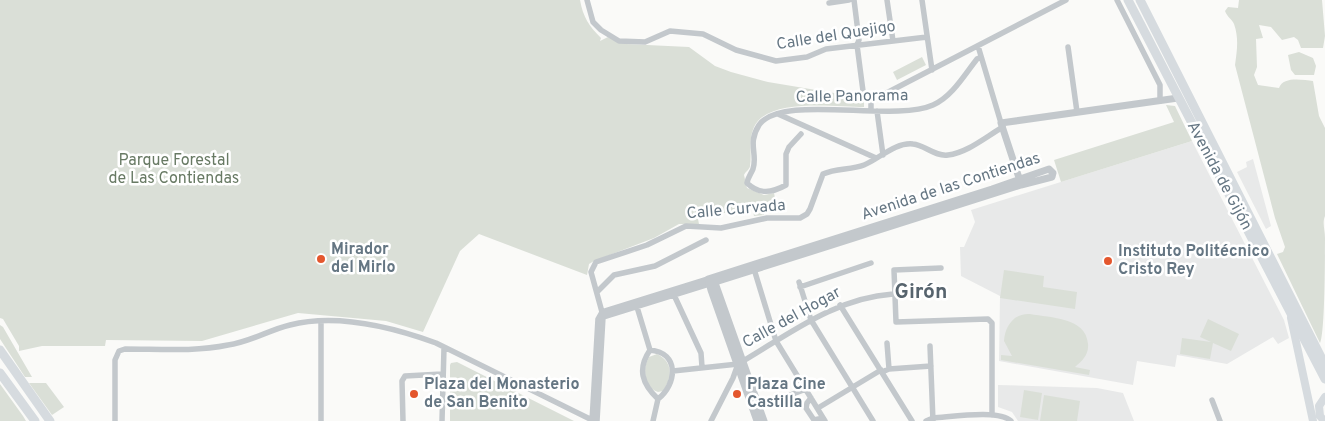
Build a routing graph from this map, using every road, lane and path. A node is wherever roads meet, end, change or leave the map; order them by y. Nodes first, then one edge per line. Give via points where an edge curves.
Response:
1 (587, 0) edge
2 (849, 0) edge
3 (854, 0) edge
4 (887, 0) edge
5 (922, 0) edge
6 (1066, 0) edge
7 (1117, 0) edge
8 (1128, 0) edge
9 (1140, 0) edge
10 (829, 3) dead end
11 (1157, 34) junction
12 (927, 37) junction
13 (892, 41) junction
14 (857, 45) junction
15 (978, 46) junction
16 (1068, 47) dead end
17 (981, 57) junction
18 (932, 70) junction
19 (1178, 98) junction
20 (870, 101) junction
21 (1160, 101) junction
22 (797, 110) junction
23 (874, 111) junction
24 (1077, 112) junction
25 (776, 113) junction
26 (794, 120) junction
27 (1002, 125) junction
28 (801, 134) dead end
29 (1217, 150) junction
30 (883, 155) junction
31 (876, 158) junction
32 (1020, 182) junction
33 (706, 240) dead end
34 (871, 263) dead end
35 (941, 268) dead end
36 (754, 270) junction
37 (711, 281) junction
38 (598, 292) junction
39 (893, 294) junction
40 (674, 295) junction
41 (840, 304) junction
42 (637, 307) junction
43 (1289, 309) junction
44 (603, 315) junction
45 (811, 320) junction
46 (322, 322) junction
47 (776, 340) junction
48 (887, 343) dead end
49 (930, 346) dead end
50 (444, 348) junction
51 (0, 350) edge
52 (650, 350) junction
53 (735, 364) junction
54 (1325, 364) edge
55 (931, 366) junction
56 (702, 367) junction
57 (889, 369) junction
58 (673, 371) junction
59 (881, 371) junction
60 (0, 373) edge
61 (442, 374) junction
62 (734, 378) junction
63 (743, 378) junction
64 (1325, 379) edge
65 (852, 387) junction
66 (806, 389) junction
67 (1325, 397) edge
68 (811, 398) junction
69 (658, 399) junction
70 (1212, 400) dead end
71 (759, 407) junction
72 (818, 408) junction
73 (992, 415) junction
74 (1316, 418) edge
75 (824, 419) edge
76 (933, 419) edge
77 (35, 421) edge
78 (50, 421) edge
79 (114, 421) edge
80 (321, 421) edge
81 (403, 421) edge
82 (442, 421) edge
83 (594, 421) edge
84 (653, 421) edge
85 (711, 421) edge
86 (757, 421) edge
87 (764, 421) edge
88 (873, 421) edge
89 (912, 421) edge
90 (926, 421) edge
91 (1011, 421) edge
92 (1220, 421) edge

1 - 14 street, Calle del Quejigo via 593,22 619,41 645,42 670,31 703,34 736,50 776,61
2 - 10 street
3 - 14 street
4 - 13 street
5 - 12 street
6 - 15 street
7 - 21 street via 1160,85
8 - 19 highway, Avenida de Gijón
9 - 11 highway, Avenida de Gijón
11 - 19 highway via 1180,88
11 - 29 highway, Avenida de Gijón
12 - 13 street, Calle del Quejigo
12 - 18 street
13 - 14 street, Calle del Quejigo
14 - 20 street via 863,91
15 - 17 street
15 - 18 street
16 - 24 street
17 - 23 street, Calle Panorama via 935,104 922,109
17 - 27 street
18 - 20 street
19 - 21 street
19 - 29 highway via 1187,101 1210,144
19 - 43 highway, Avenida de Gijón
20 - 23 street
21 - 24 street
22 - 23 street, Calle Panorama
22 - 25 street, Calle Panorama
22 - 26 street via 792,114
23 - 30 street
24 - 27 street
25 - 26 street
25 - 28 street, Calle Panorama via 766,118 752,142 753,169 747,183 753,189 766,192 786,185 786,154
26 - 31 street
27 - 30 street via 955,154 938,155 912,144 900,145
27 - 32 street
29 - 54 highway, Avenida de Gijón
30 - 31 street
31 - 38 street, Calle Curvada via 863,165 823,174 810,209 800,218 767,218 721,228 686,226 647,245 596,262 592,266
32 - 36 street, Avenida de las Contiendas
32 - 37 street, Avenida de las Contiendas
33 - 38 street via 655,266 614,275
34 - 45 street via 800,284
35 - 39 street via 894,270
36 - 37 street, Avenida de las Contiendas
36 - 47 street
37 - 40 street, Avenida de las Contiendas
37 - 44 street, Avenida de las Contiendas
37 - 53 street
37 - 53 street
38 - 44 street, Calle Curvada
39 - 41 street, Calle del Hogar
39 - 73 street via 896,322 988,319 992,323
40 - 42 street, Avenida de las Contiendas
40 - 56 street via 701,353
41 - 45 street, Calle del Hogar
41 - 59 street
42 - 44 street, Avenida de las Contiendas
42 - 52 street
43 - 64 highway, Avenida de Gijón
43 - 74 main road via 1310,407
44 - 83 street via 598,319
45 - 47 street, Calle del Hogar
45 - 65 street
46 - 50 street via 387,327
46 - 79 street via 288,325 258,338 202,349 119,351 115,360
46 - 80 street
47 - 53 street, Calle del Hogar
47 - 66 street
48 - 57 street
49 - 55 street
50 - 61 street
50 - 83 street
51 - 78 highway
52 - 58 street via 665,356
52 - 69 street via 643,362 642,374 646,387
53 - 56 street
53 - 62 street, Calle del Hogar
53 - 63 street
53 - 71 street
55 - 57 street
55 - 76 street
56 - 58 street
57 - 59 street
58 - 69 street via 671,384
59 - 65 street
59 - 89 street
60 - 77 highway
61 - 81 street via 405,376 402,380
61 - 82 street
62 - 63 street
62 - 85 street, Calle del Hogar
63 - 86 street
65 - 72 street
65 - 88 street
66 - 68 street
66 - 71 street
67 - 74 main road
68 - 72 street
68 - 75 street via 806,403 809,414 814,420
69 - 84 street
70 - 92 street
71 - 87 street
72 - 75 street
73 - 76 street
73 - 91 street via 1005,416
76 - 90 street

